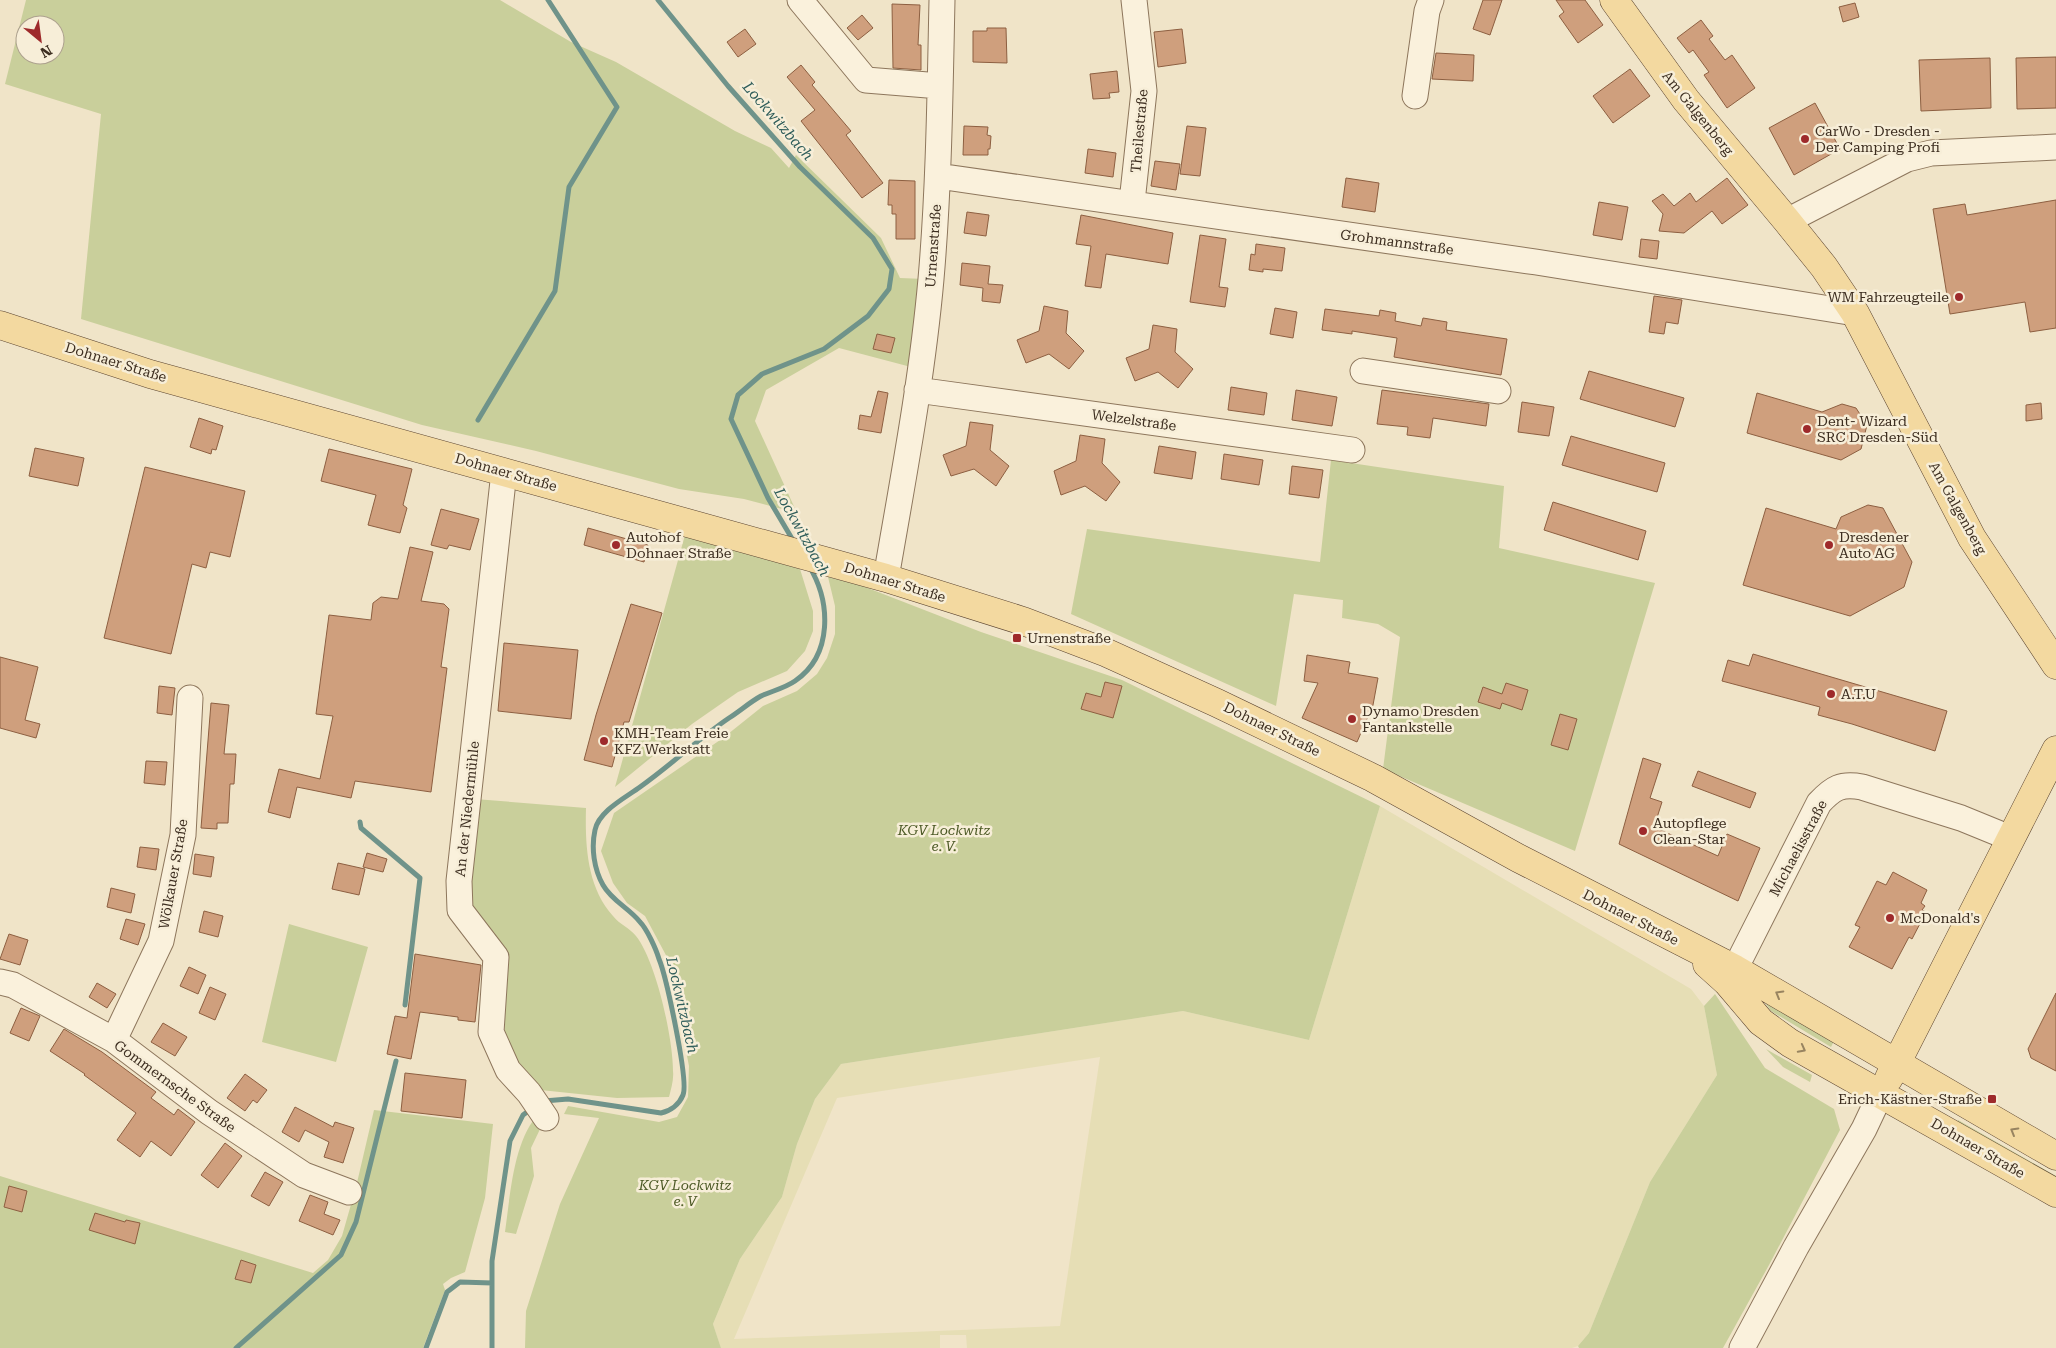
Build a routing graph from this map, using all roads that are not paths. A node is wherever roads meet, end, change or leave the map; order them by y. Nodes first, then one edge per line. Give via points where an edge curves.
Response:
1 (800, 0) edge
2 (942, 0) edge
3 (1134, 0) edge
4 (1431, 0) edge
5 (1614, 0) edge
6 (940, 86) junction
7 (1415, 96) dead end
8 (2056, 147) edge
9 (938, 176) junction
10 (1132, 202) junction
11 (1787, 221) junction
12 (1855, 313) junction
13 (0, 325) edge
14 (1362, 372) dead end
15 (917, 390) junction
16 (1498, 391) dead end
17 (1352, 450) dead end
18 (504, 472) junction
19 (886, 578) junction
20 (2056, 665) edge
21 (190, 698) dead end
22 (2056, 750) edge
23 (2010, 838) junction
24 (1685, 945) junction
25 (1735, 969) junction
26 (0, 982) edge
27 (114, 1040) junction
28 (1896, 1063) junction
29 (1881, 1093) junction
30 (546, 1118) dead end
31 (2056, 1156) edge
32 (349, 1192) dead end
33 (2056, 1193) edge
34 (1742, 1348) edge

1 - 6 street via 866,80
2 - 6 street, Urnenstraße
3 - 10 street, Theilestraße via 1144,91
4 - 7 street
5 - 11 main road, Am Galgenberg via 1686,100
6 - 9 street, Urnenstraße
8 - 11 street via 1931,153 1907,159
9 - 10 street, Grohmannstraße
9 - 15 street, Urnenstraße via 931,280
10 - 12 street, Grohmannstraße
11 - 12 main road, Am Galgenberg
12 - 20 main road, Am Galgenberg via 1972,538
13 - 18 main road, Dohnaer Straße via 150,374
14 - 16 street
15 - 17 street, Welzelstraße
15 - 19 street, Urnenstraße
18 - 19 main road, Dohnaer Straße
18 - 30 street, An der Niedermühle via 459,880 460,910 496,957 491,1032 508,1070
19 - 24 main road, Dohnaer Straße via 1023,621 1107,653 1217,703 1373,778
21 - 27 street, Wölkauer Straße via 183,835 162,941
22 - 23 main road
23 - 25 street, Michaelisstraße via 1961,818 1862,787 1848,785 1837,788 1819,803
23 - 28 main road
24 - 25 main road, Dohnaer Straße
24 -> 29 main road, Dohnaer Straße via 1727,982 1761,1022 1790,1043
28 -> 25 main road, Dohnaer Straße
26 - 27 street, Gommernsche Straße via 13,985
27 - 32 street, Gommernsche Straße via 209,1112 304,1175
28 - 29 main road
31 -> 28 main road, Dohnaer Straße
29 - 33 main road, Dohnaer Straße
29 - 34 street

